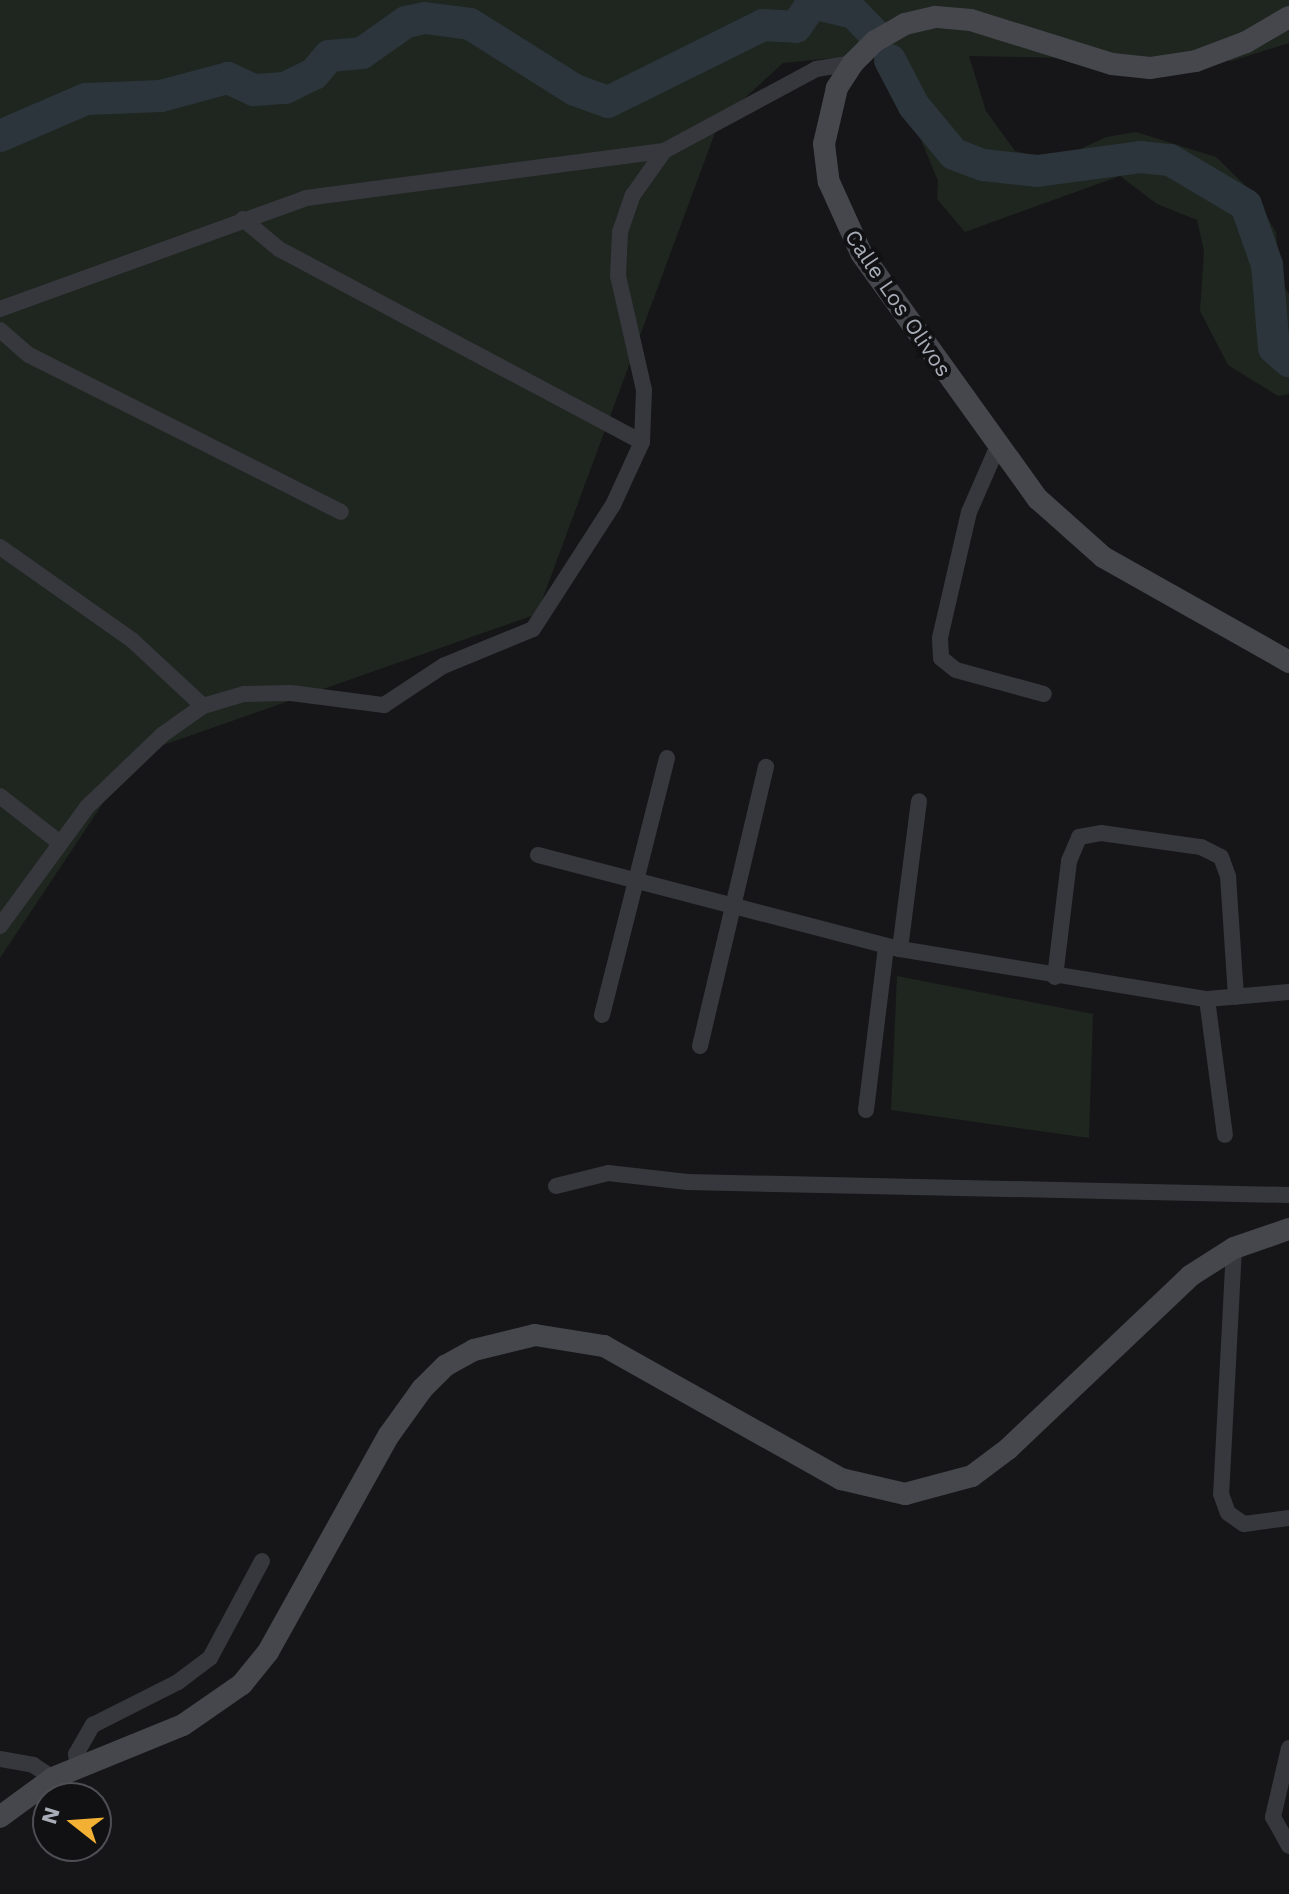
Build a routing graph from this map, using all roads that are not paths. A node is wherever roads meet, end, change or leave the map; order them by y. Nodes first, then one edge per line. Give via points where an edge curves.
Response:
1 (1289, 17) edge
2 (853, 63) junction
3 (664, 151) junction
4 (243, 219) junction
5 (0, 309) edge
6 (0, 330) edge
7 (642, 442) junction
8 (997, 448) junction
9 (341, 512) dead end
10 (0, 547) edge
11 (1289, 662) edge
12 (1044, 694) dead end
13 (203, 706) junction
14 (667, 758) dead end
15 (766, 767) dead end
16 (0, 796) edge
17 (919, 801) dead end
18 (60, 843) junction
19 (538, 855) dead end
20 (636, 881) junction
21 (734, 906) junction
22 (0, 926) edge
23 (893, 947) junction
24 (1055, 977) junction
25 (1289, 992) edge
26 (1236, 997) junction
27 (1207, 999) junction
28 (602, 1015) dead end
29 (700, 1046) dead end
30 (866, 1110) dead end
31 (1225, 1135) dead end
32 (556, 1186) dead end
33 (1289, 1195) edge
34 (1289, 1229) edge
35 (1234, 1248) junction
36 (1289, 1518) edge
37 (262, 1561) dead end
38 (1289, 1748) edge
39 (0, 1759) edge
40 (78, 1768) junction
41 (53, 1778) junction
42 (0, 1817) edge
43 (1289, 1846) edge

1 - 2 street, Calle Los Olivos via 1246,42 1196,61 1150,68 1112,64 971,20 935,17 905,24 875,41
2 - 3 street via 816,69
2 - 8 street, Calle Los Olivos via 828,115 824,144 829,182 861,253
3 - 4 street via 354,189
3 - 7 street via 633,195 620,232 618,276 644,390
4 - 5 street
4 - 7 street via 279,249
6 - 9 street via 29,355
7 - 13 street via 613,505 533,629 443,666 384,705 291,693 244,694
8 - 11 street, Calle Los Olivos via 1049,510 1103,557
8 - 12 street via 969,512 940,638 941,658 956,670
10 - 13 street via 132,640
13 - 18 street via 119,776
14 - 20 street
15 - 21 street
16 - 18 street
17 - 23 street
18 - 22 street
19 - 20 street
20 - 21 street
20 - 28 street
21 - 23 street
21 - 29 street
23 - 24 street
23 - 30 street
24 - 26 street via 1069,861 1079,837 1101,833 1201,847 1221,857 1228,876
24 - 27 street
25 - 26 street
26 - 27 street
27 - 31 street
32 - 33 street via 608,1173 687,1182
34 - 35 street
35 - 36 street via 1221,1494 1228,1513 1244,1524
35 - 40 street via 1190,1276 1008,1449 972,1476 905,1494 841,1479 604,1346 535,1335 474,1350 445,1366 389,1435 268,1652 242,1684 183,1725
37 - 40 street via 210,1658 178,1682 93,1725 76,1754
38 - 43 street via 1273,1817
39 - 41 street via 33,1765
40 - 41 street
41 - 42 street

